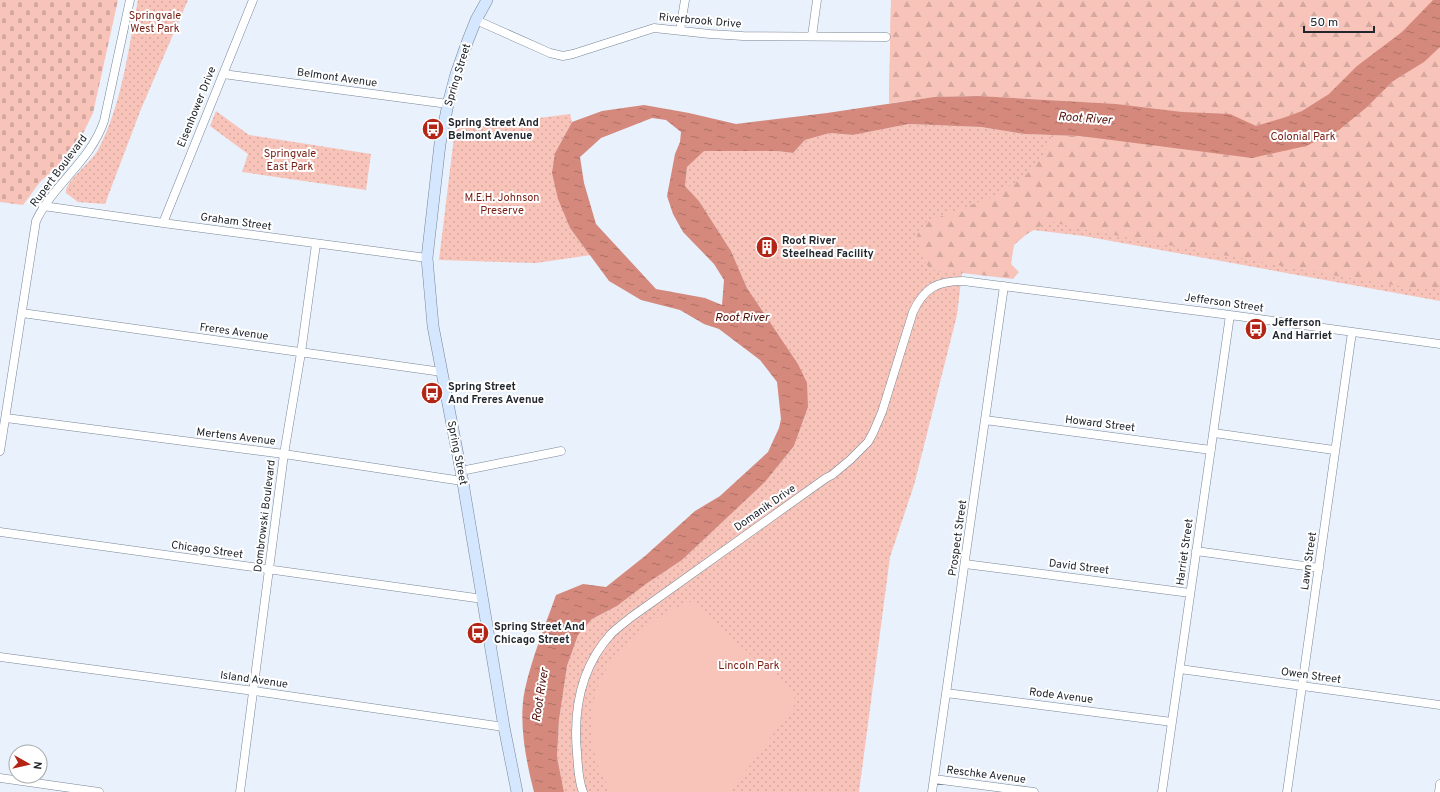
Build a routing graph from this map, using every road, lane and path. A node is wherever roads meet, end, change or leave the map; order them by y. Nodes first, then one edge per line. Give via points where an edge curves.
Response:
1 (130, 0) edge
2 (253, 0) edge
3 (487, 0) edge
4 (685, 0) edge
5 (817, 0) edge
6 (476, 20) junction
7 (680, 30) junction
8 (812, 36) junction
9 (886, 37) dead end
10 (223, 74) junction
11 (448, 104) junction
12 (43, 206) junction
13 (162, 223) junction
14 (316, 244) junction
15 (427, 258) junction
16 (1004, 286) junction
17 (22, 313) junction
18 (1230, 315) junction
19 (1352, 332) junction
20 (1440, 344) edge
21 (300, 353) junction
22 (442, 372) junction
23 (6, 418) junction
24 (985, 420) junction
25 (1214, 434) junction
26 (1211, 450) junction
27 (1334, 450) junction
28 (0, 451) edge
29 (561, 451) dead end
30 (284, 454) junction
31 (462, 476) junction
32 (0, 532) edge
33 (1196, 551) junction
34 (965, 564) junction
35 (1319, 568) junction
36 (269, 570) junction
37 (1190, 593) junction
38 (483, 599) junction
39 (0, 658) edge
40 (1180, 669) junction
41 (1302, 686) junction
42 (254, 691) junction
43 (946, 692) junction
44 (1440, 705) edge
45 (1172, 722) junction
46 (504, 727) junction
47 (0, 778) edge
48 (934, 779) junction
49 (1440, 784) edge
50 (98, 792) edge
51 (240, 792) edge
52 (517, 792) edge
53 (583, 792) edge
54 (932, 792) edge
55 (1034, 792) edge
56 (1162, 792) edge
57 (1287, 792) edge
58 (1439, 792) edge

1 - 12 street, Rupert Boulevard via 101,130 88,153
2 - 10 street, Eisenhower Drive
3 - 6 main road, Spring Street
4 - 7 street
5 - 8 street
6 - 7 street, Riverbrook Drive via 559,56 573,54 650,28
6 - 11 main road, Spring Street
7 - 8 street, Riverbrook Drive via 743,36
8 - 9 street, Riverbrook Drive
10 - 11 street, Belmont Avenue
10 - 13 street, Eisenhower Drive
11 - 15 main road, Spring Street via 440,144
12 - 13 street, Graham Street
12 - 17 street, Rupert Boulevard via 36,221
13 - 14 street, Graham Street
14 - 15 street, Graham Street
14 - 21 street, Dombrowski Boulevard
15 - 22 main road, Spring Street via 433,326
16 - 18 street, Jefferson Street
16 - 24 street, Prospect Street
16 - 53 street, Domanik Drive via 953,281 927,291 913,312 878,422 868,442 832,475 648,604 612,633 587,669 580,692 576,717 576,743
17 - 21 street, Freres Avenue
17 - 23 street, Rupert Boulevard
18 - 19 street, Jefferson Street
18 - 25 street, Harriet Street
19 - 20 street, Jefferson Street
19 - 27 street, Lawn Street
21 - 22 street, Freres Avenue
21 - 30 street, Dombrowski Boulevard
22 - 31 main road, Spring Street
23 - 28 street, Rupert Boulevard
23 - 30 street, Mertens Avenue
24 - 26 street, Howard Street
24 - 34 street, Prospect Street
25 - 26 street, Harriet Street
25 - 27 street
26 - 33 street, Harriet Street
27 - 35 street, Lawn Street
29 - 31 street, Mertens Avenue
30 - 31 street, Mertens Avenue
30 - 36 street, Dombrowski Boulevard
31 - 38 main road, Spring Street
32 - 36 street, Chicago Street
33 - 35 street
33 - 37 street, Harriet Street
34 - 37 street, David Street
34 - 43 street, Prospect Street
35 - 41 street, Lawn Street
36 - 38 street, Chicago Street
36 - 42 street, Dombrowski Boulevard
37 - 40 street, Harriet Street
38 - 46 main road, Spring Street
39 - 42 street, Island Avenue
40 - 41 street, Owen Street
40 - 45 street, Harriet Street
41 - 44 street, Owen Street
41 - 57 street, Lawn Street
42 - 46 street, Island Avenue
42 - 51 street, Dombrowski Boulevard
43 - 45 street, Rode Avenue
43 - 48 street, Prospect Street
45 - 56 street, Harriet Street
46 - 52 main road, Spring Street
47 - 50 street
48 - 54 street, Prospect Street
48 - 55 street, Reschke Avenue
49 - 58 street

